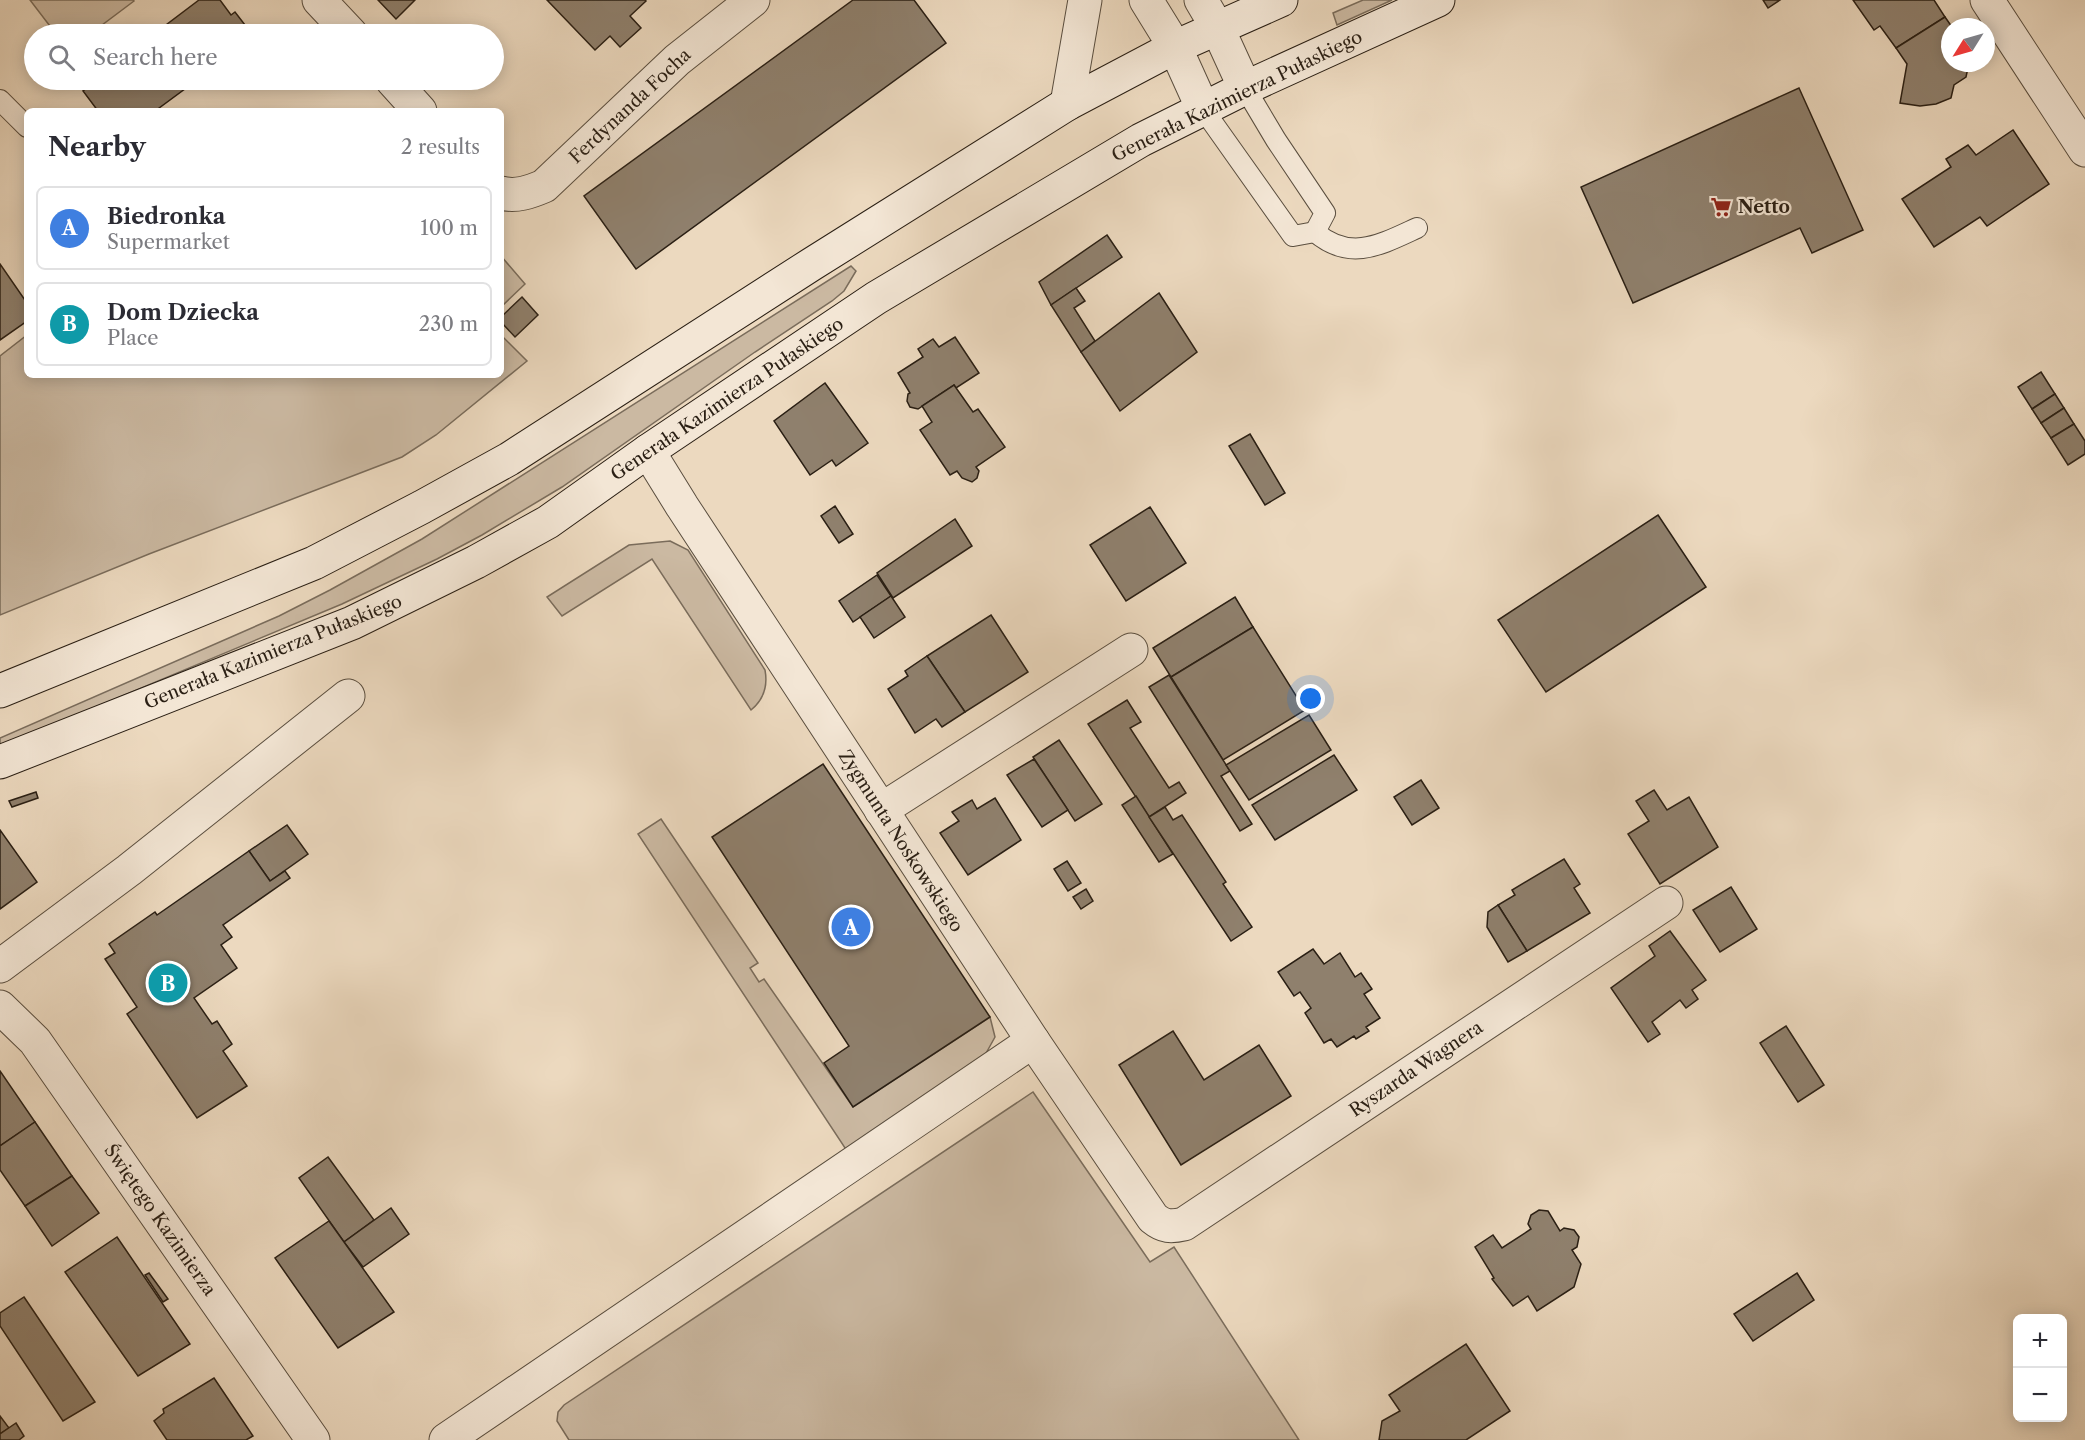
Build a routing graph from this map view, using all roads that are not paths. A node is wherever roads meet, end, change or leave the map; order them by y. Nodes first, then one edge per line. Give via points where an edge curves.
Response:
1 (319, 0) edge
2 (753, 0) edge
3 (1085, 0) edge
4 (1146, 0) edge
5 (1201, 0) edge
6 (1281, 0) edge
7 (1438, 0) edge
8 (1987, 0) edge
9 (342, 24) edge
10 (1218, 28) junction
11 (1175, 48) junction
12 (1245, 88) junction
13 (401, 90) edge
14 (0, 100) edge
15 (1067, 104) junction
16 (417, 108) edge
17 (1203, 109) junction
18 (24, 125) edge
19 (2085, 150) edge
20 (504, 194) edge
21 (1417, 228) dead end
22 (1315, 232) junction
23 (648, 452) junction
24 (1131, 650) dead end
25 (0, 691) edge
26 (348, 696) dead end
27 (0, 762) edge
28 (881, 810) junction
29 (1666, 903) dead end
30 (0, 966) edge
31 (0, 1007) edge
32 (1033, 1041) junction
33 (1162, 1225) joint
34 (313, 1440) edge
35 (446, 1440) edge

1 - 9 street
2 - 20 street, Ferdynanda Focha via 678,60 544,186 530,192
3 - 15 street
4 - 11 street
5 - 10 street
6 - 10 street
7 - 12 street, Generała Kazimierza Pułaskiego
8 - 19 street
10 - 11 street
10 - 12 street
11 - 15 street
11 - 17 street
12 - 17 street, Generała Kazimierza Pułaskiego
12 - 22 lane via 1326,213
13 - 16 street
14 - 18 lane
15 - 25 street via 508,459 422,507 314,563
17 - 22 lane via 1293,236
17 - 23 street, Generała Kazimierza Pułaskiego via 1141,140 876,298
21 - 22 lane via 1371,248 1349,249 1327,243
23 - 27 street, Generała Kazimierza Pułaskiego via 548,522 352,623
23 - 28 street, Zygmunta Noskowskiego
24 - 28 street
26 - 30 street via 129,870
28 - 32 street, Zygmunta Noskowskiego
29 - 33 street, Ryszarda Wagnera via 1185,1224
31 - 34 street, Świętego Kazimierza via 35,1041
32 - 33 street, Zygmunta Noskowskiego via 1153,1218
32 - 35 street

